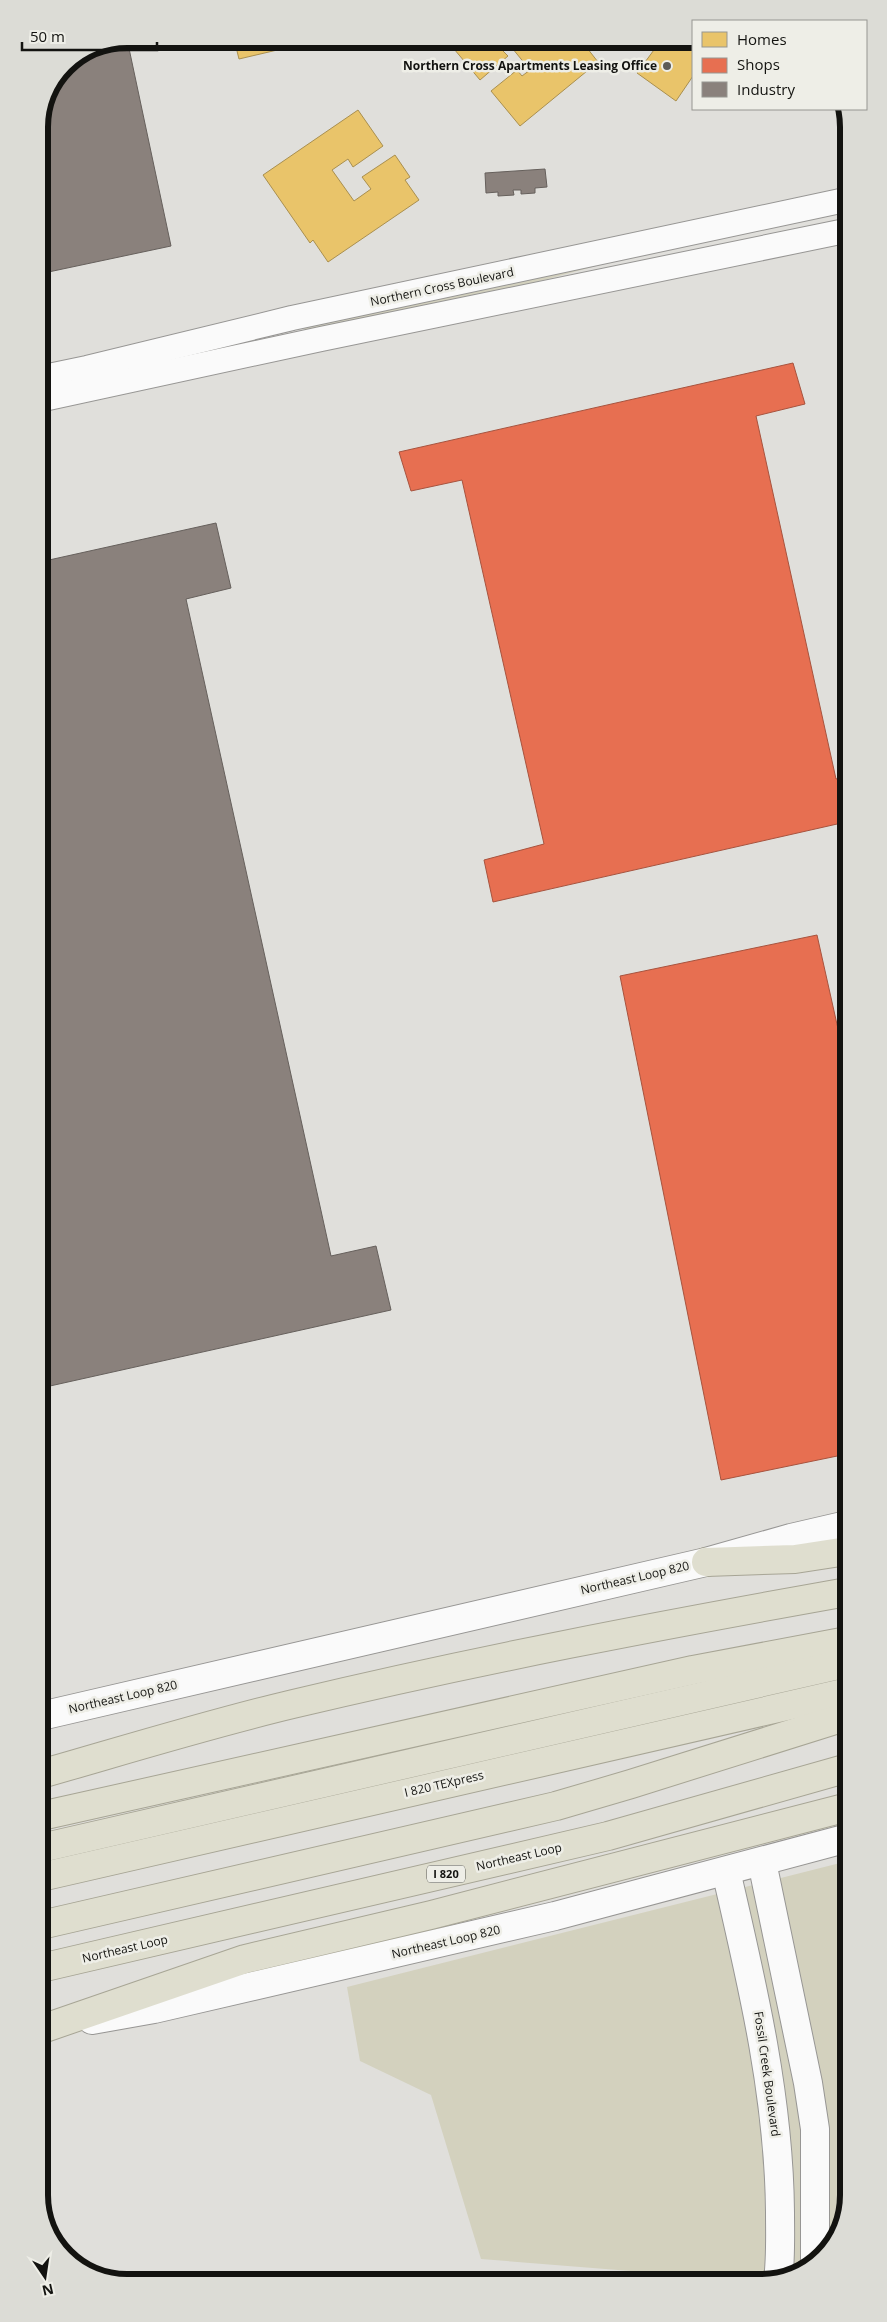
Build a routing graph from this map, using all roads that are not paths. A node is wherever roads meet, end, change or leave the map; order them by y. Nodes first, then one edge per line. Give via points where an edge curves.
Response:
1 (840, 201) edge
2 (785, 214) junction
3 (840, 231) edge
4 (792, 242) junction
5 (48, 376) edge
6 (48, 398) edge
7 (840, 1527) edge
8 (840, 1552) edge
9 (706, 1562) junction
10 (840, 1593) edge
11 (840, 1642) edge
12 (840, 1665) edge
13 (840, 1694) edge
14 (48, 1714) edge
15 (840, 1719) edge
16 (840, 1770) edge
17 (48, 1772) edge
18 (840, 1809) edge
19 (48, 1815) edge
20 (840, 1840) edge
21 (48, 1846) edge
22 (762, 1862) junction
23 (726, 1871) junction
24 (48, 1875) edge
25 (48, 1923) edge
26 (48, 1967) edge
27 (48, 2028) edge
28 (48, 2029) edge
29 (797, 2032) junction
30 (762, 2040) junction
31 (816, 2252) edge
32 (782, 2272) edge

1 - 2 street, Northern Cross Boulevard
2 - 4 street
2 - 5 street, Northern Cross Boulevard via 302,316
3 - 4 street, Northern Cross Boulevard
4 - 6 street, Northern Cross Boulevard
7 - 9 main road, Northeast Loop 820
8 - 9 highway via 795,1559
9 - 14 main road, Northeast Loop 820
10 - 17 highway via 686,1620 414,1676 282,1706
11 - 19 highway via 693,1670
12 - 21 highway
13 - 24 highway, I 820 TEXpress
15 - 25 highway via 556,1806
16 - 26 highway, Northeast Loop / I 820 via 608,1836
18 - 27 highway via 431,1915 244,1959
20 - 22 main road, Northeast Loop 820
22 - 23 main road, Northeast Loop 820
22 - 29 main road
23 - 28 main road, Northeast Loop 820 via 356,1963 154,2009
23 - 30 main road, Fossil Creek Boulevard via 756,1998
29 - 30 main road
29 - 31 main road via 815,2130
30 - 32 main road, Fossil Creek Boulevard via 775,2131

